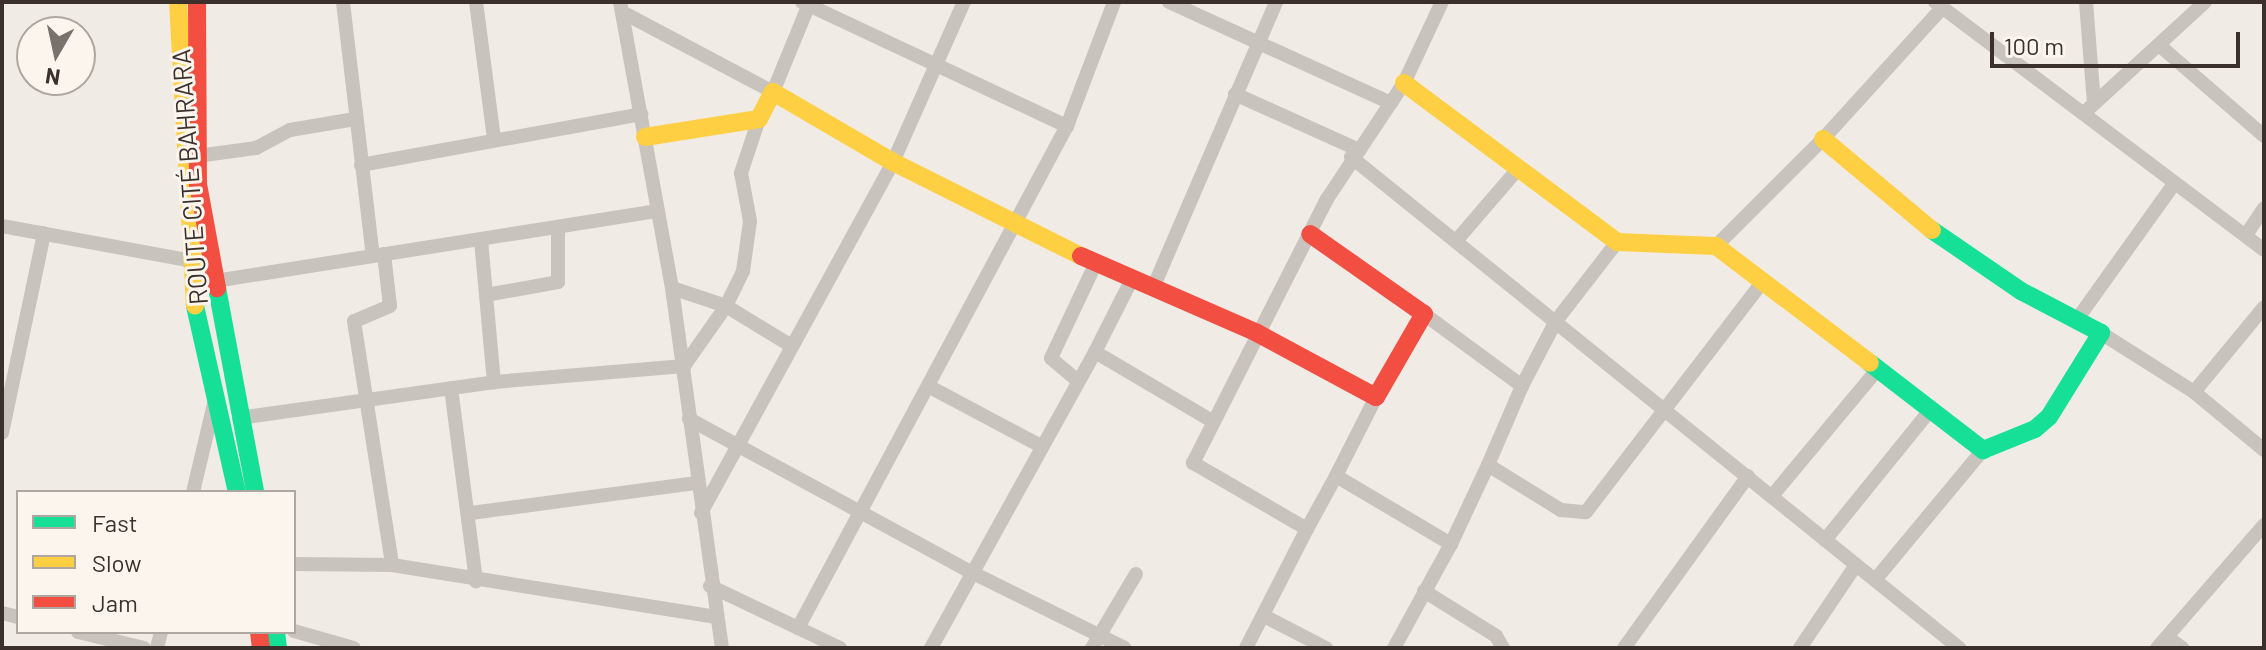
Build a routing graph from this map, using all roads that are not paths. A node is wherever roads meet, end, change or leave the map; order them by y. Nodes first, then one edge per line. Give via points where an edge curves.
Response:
1 (197, 2) edge
2 (343, 2) edge
3 (476, 2) edge
4 (964, 2) edge
5 (1114, 2) edge
6 (1169, 2) edge
7 (1276, 2) edge
8 (1442, 2) edge
9 (2086, 2) edge
10 (2205, 2) edge
11 (807, 3) edge
12 (174, 4) edge
13 (1940, 4) edge
14 (621, 7) edge
15 (1257, 42) junction
16 (2159, 45) junction
17 (936, 66) junction
18 (1404, 83) junction
19 (773, 92) junction
20 (1235, 94) junction
21 (1391, 103) junction
22 (2089, 108) junction
23 (641, 114) junction
24 (355, 119) junction
25 (759, 119) junction
26 (1067, 126) junction
27 (2264, 136) edge
28 (645, 137) junction
29 (494, 138) junction
30 (1823, 139) junction
31 (1354, 153) junction
32 (197, 156) junction
33 (893, 162) junction
34 (361, 165) junction
35 (1517, 170) junction
36 (2174, 184) junction
37 (2264, 208) edge
38 (658, 211) junction
39 (1016, 220) junction
40 (2, 226) edge
41 (558, 228) junction
42 (44, 233) junction
43 (1310, 234) junction
44 (2246, 235) junction
45 (481, 240) junction
46 (1456, 241) junction
47 (1617, 242) junction
48 (1716, 246) junction
49 (2264, 250) edge
50 (378, 255) junction
51 (211, 258) junction
52 (188, 260) junction
53 (1096, 263) junction
54 (1132, 279) junction
55 (1764, 280) junction
56 (215, 281) junction
57 (672, 288) junction
58 (1153, 288) junction
59 (486, 295) junction
60 (726, 306) junction
61 (2264, 307) edge
62 (1424, 314) junction
63 (2078, 318) junction
64 (1556, 321) junction
65 (1257, 333) junction
66 (2101, 333) junction
67 (790, 345) junction
68 (1095, 352) junction
69 (684, 366) junction
70 (1876, 371) junction
71 (1078, 381) junction
72 (494, 382) junction
73 (928, 386) junction
74 (1522, 386) junction
75 (451, 388) junction
76 (2194, 392) junction
77 (216, 396) junction
78 (1376, 397) junction
79 (366, 401) junction
80 (1667, 408) junction
81 (1928, 413) junction
82 (239, 418) junction
83 (689, 419) junction
84 (1212, 421) junction
85 (2, 433) edge
86 (740, 442) junction
87 (1039, 445) junction
88 (1983, 450) junction
89 (2264, 450) edge
90 (1488, 465) junction
91 (1336, 476) junction
92 (1748, 476) junction
93 (695, 483) junction
94 (193, 490) edge
95 (237, 490) edge
96 (255, 490) edge
97 (1772, 496) junction
98 (860, 509) junction
99 (471, 513) junction
100 (701, 513) junction
101 (1307, 529) junction
102 (2262, 532) edge
103 (1825, 540) junction
104 (1451, 544) junction
105 (296, 564) edge
106 (392, 565) junction
107 (1856, 565) junction
108 (973, 573) junction
109 (1136, 574) dead end
110 (1875, 580) junction
111 (476, 581) junction
112 (710, 586) junction
113 (1424, 591) junction
114 (1264, 616) junction
115 (715, 617) junction
116 (798, 628) junction
117 (296, 632) edge
118 (86, 634) edge
119 (1096, 641) edge
120 (2162, 642) edge
121 (144, 648) edge
122 (354, 648) edge
123 (722, 648) edge
124 (840, 648) edge
125 (931, 648) edge
126 (1125, 648) edge
127 (1246, 648) edge
128 (1326, 648) edge
129 (1394, 648) edge
130 (1503, 648) edge
131 (1624, 648) edge
132 (1800, 648) edge
133 (1959, 648) edge
134 (2182, 648) edge

1 - 32 street
2 - 24 street
3 - 29 street
4 - 17 street
5 - 26 street
6 - 15 street
7 - 15 street
8 - 18 street
9 - 22 street
10 - 16 street
11 - 17 street
11 - 19 street
12 - 52 street, ROUTE CITÉ BAHRARA
13 - 22 street
13 - 30 street
14 - 19 street
14 - 23 street
15 - 20 street
15 - 21 street
16 - 22 street
16 - 27 street
17 - 26 street
17 - 33 street
18 - 21 street
18 - 35 street
19 - 25 street
19 - 33 street
20 - 31 street
20 - 58 street
21 - 31 street
22 - 36 street
23 - 28 street
23 - 29 street
24 - 32 street via 290,130 256,148
24 - 34 street
25 - 28 street
25 - 60 street via 741,173 748,249
26 - 39 street
28 - 38 street
29 - 34 street
30 - 48 street
30 - 63 street via 1930,229 2021,291
31 - 43 street
31 - 46 street
32 - 51 street
33 - 39 street
33 - 67 street
34 - 50 street
35 - 46 street
35 - 47 street
36 - 44 street
36 - 63 street
37 - 44 street
38 - 41 street
38 - 57 street
39 - 53 street
39 - 73 street
40 - 42 street
41 - 45 street
41 - 59 street via 558,282
42 - 52 street
42 - 85 street
43 - 62 street
43 - 65 street
44 - 49 street
45 - 50 street
45 - 59 street
46 - 64 street
47 - 48 street
47 - 64 street
48 - 55 street
50 - 56 street
50 - 79 street via 390,306 354,321
51 - 52 street
51 - 56 street
52 - 77 street, ROUTE CITÉ BAHRARA
53 - 54 street
53 - 71 street via 1051,358
54 - 58 street
54 - 68 street
55 - 70 street
55 - 80 street
56 - 82 street
57 - 60 street
57 - 69 street
58 - 65 street
59 - 72 street
60 - 67 street
60 - 69 street
61 - 76 street
62 - 74 street
62 - 78 street
63 - 66 street
64 - 74 street
64 - 80 street
65 - 78 street
65 - 84 street
66 - 76 street
66 - 88 street via 2049,417 2013,441
67 - 86 street
68 - 71 street
68 - 84 street
69 - 72 street
69 - 83 street
70 - 81 street
70 - 97 street
71 - 87 street
72 - 75 street
73 - 87 street
73 - 98 street
74 - 90 street
75 - 79 street
75 - 99 street
76 - 89 street
77 - 94 street
77 - 95 street, ROUTE CITÉ BAHRARA
78 - 91 street
79 - 82 street
79 - 106 street
80 - 90 street via 1586,512 1561,510
80 - 92 street
81 - 88 street
81 - 103 street
82 - 96 street
83 - 86 street
83 - 93 street
84 - 101 street via 1193,463 1198,470
86 - 98 street
86 - 100 street
87 - 108 street
88 - 110 street
90 - 104 street
91 - 101 street
91 - 104 street
92 - 97 street
92 - 131 street
93 - 99 street
93 - 100 street
97 - 103 street
98 - 108 street
98 - 116 street
99 - 111 street
100 - 112 street
101 - 114 street
102 - 120 street
103 - 107 street
104 - 113 street
105 - 106 street
106 - 111 street
107 - 110 street
107 - 132 street
108 - 119 street
108 - 125 street
109 - 119 street
110 - 133 street
111 - 115 street
112 - 115 street
112 - 116 street
113 - 129 street
113 - 130 street via 1496,636
114 - 127 street
114 - 128 street
115 - 123 street
116 - 124 street
117 - 122 street
118 - 121 street
119 - 126 street
120 - 134 street

